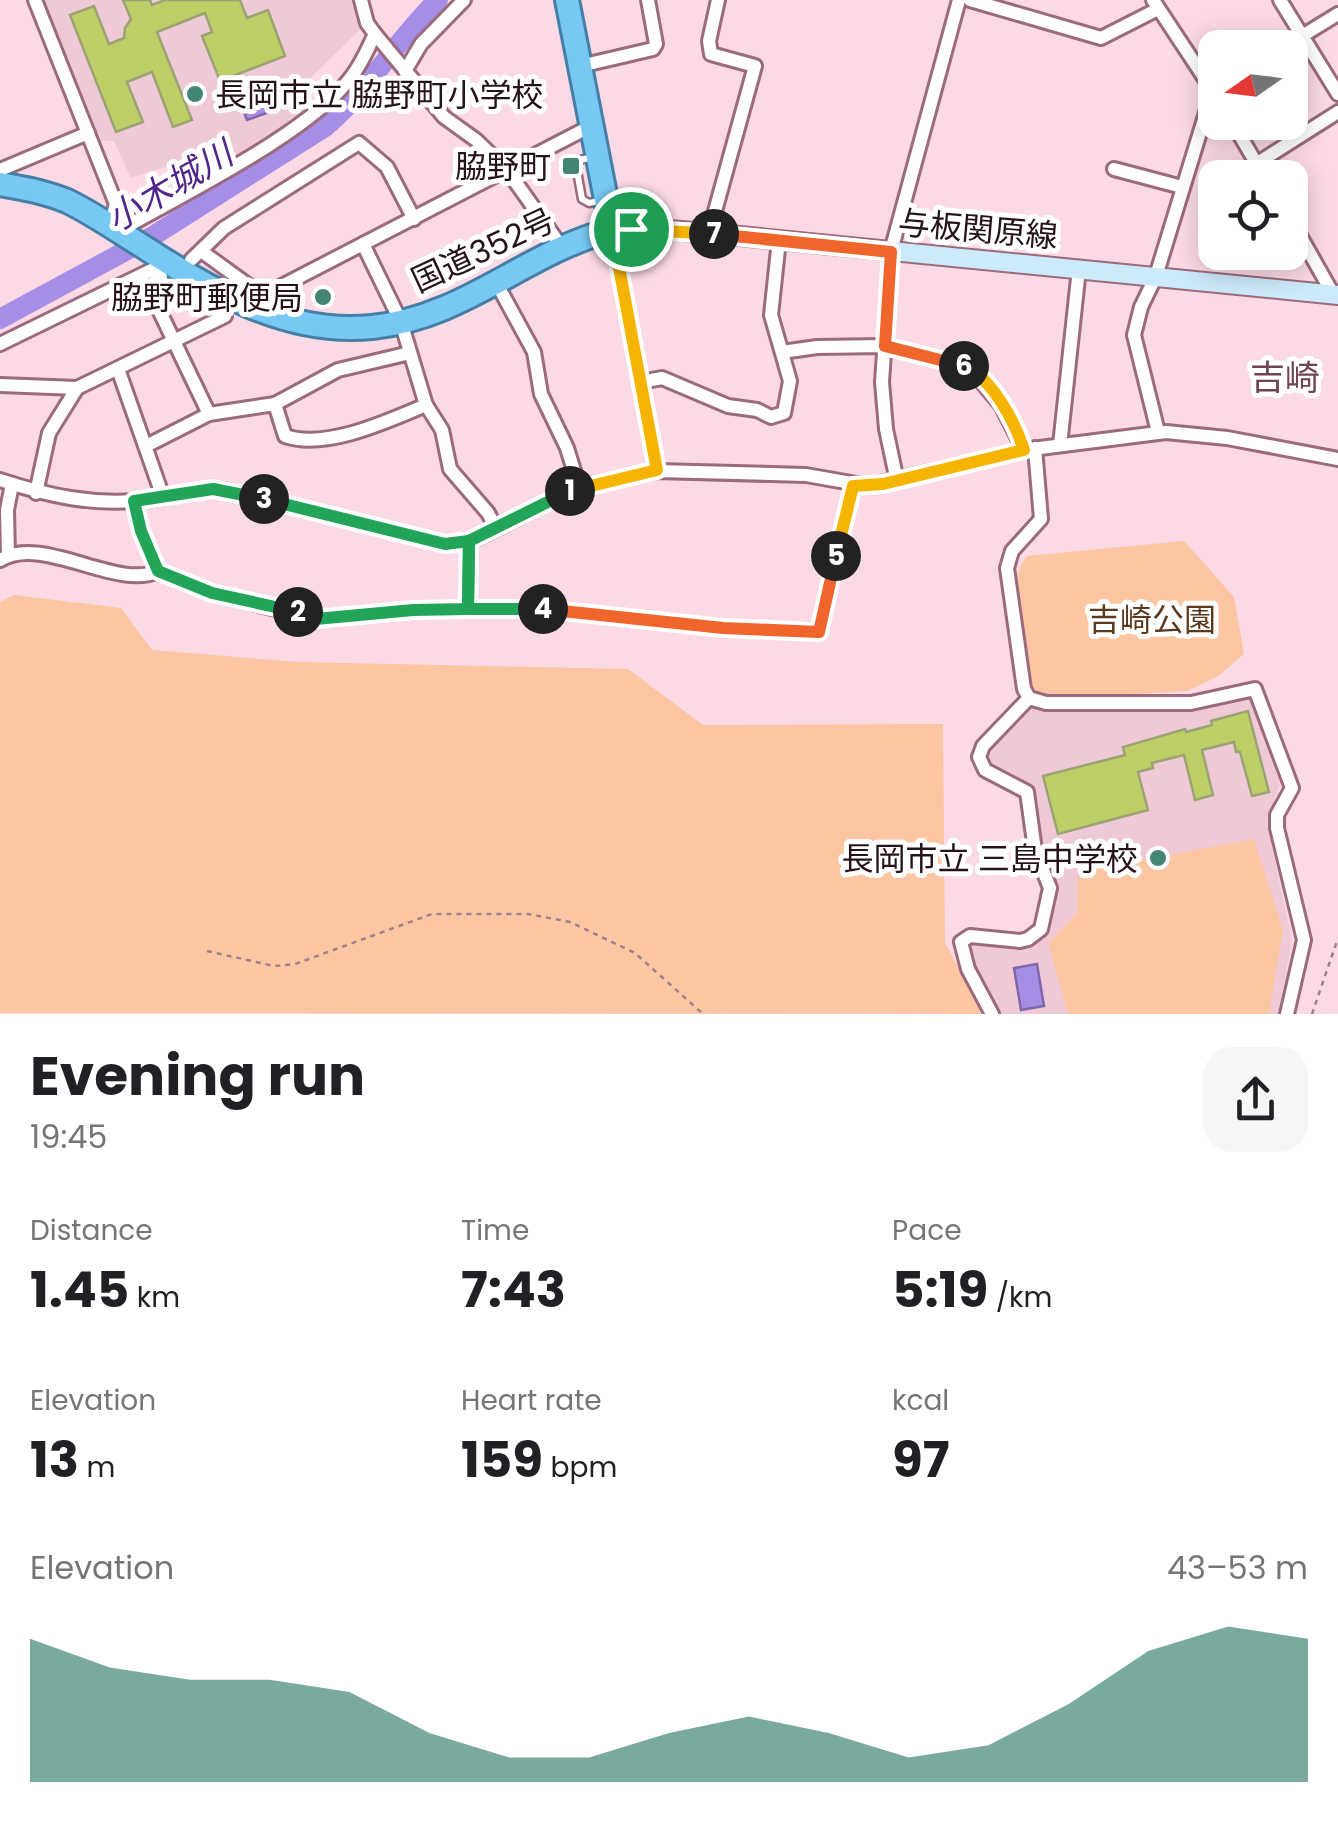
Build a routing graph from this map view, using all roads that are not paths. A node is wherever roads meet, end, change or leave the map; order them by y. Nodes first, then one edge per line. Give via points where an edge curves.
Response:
1 (35, 0) edge
2 (361, 0) edge
3 (464, 0) edge
4 (567, 0) edge
5 (648, 0) edge
6 (718, 0) edge
7 (959, 0) edge
8 (970, 0) edge
9 (1280, 0) edge
10 (1156, 4) edge
11 (1338, 14) edge
12 (1298, 30) edge
13 (1308, 32) edge
14 (376, 36) junction
15 (1308, 46) edge
16 (580, 66) junction
17 (1198, 68) edge
18 (404, 69) junction
19 (1338, 94) edge
20 (1338, 112) edge
21 (591, 126) junction
22 (88, 133) junction
23 (1198, 140) edge
24 (1262, 160) edge
25 (0, 170) edge
26 (507, 170) junction
27 (1114, 170) dead end
28 (0, 184) edge
29 (1182, 187) junction
30 (414, 219) junction
31 (612, 230) junction
32 (118, 231) junction
33 (709, 233) junction
34 (779, 240) junction
35 (363, 244) junction
36 (1308, 248) edge
37 (563, 249) junction
38 (891, 252) junction
39 (177, 262) junction
40 (1079, 269) junction
41 (1156, 276) junction
42 (497, 284) junction
43 (1336, 295) edge
44 (225, 316) dead end
45 (400, 322) junction
46 (174, 342) junction
47 (0, 344) edge
48 (885, 346) junction
49 (782, 352) junction
50 (410, 354) junction
51 (118, 369) junction
52 (641, 382) junction
53 (0, 385) edge
54 (76, 388) junction
55 (275, 404) junction
56 (426, 404) junction
57 (210, 414) junction
58 (1158, 432) junction
59 (1060, 445) junction
60 (146, 446) junction
61 (1030, 449) junction
62 (1338, 459) edge
63 (657, 470) junction
64 (897, 480) junction
65 (6, 482) edge
66 (853, 486) junction
67 (579, 487) junction
68 (36, 493) junction
69 (163, 498) junction
70 (134, 501) junction
71 (496, 528) junction
72 (469, 541) junction
73 (4, 558) edge
74 (158, 571) junction
75 (468, 609) junction
76 (1028, 698) junction
77 (992, 1014) edge
78 (1286, 1014) edge

1 - 22 street
2 - 14 street
3 - 18 street
4 - 16 highway
5 - 16 street via 652,49
6 - 33 street via 708,48 755,66
7 - 38 street
8 - 10 street via 1101,38
9 - 12 street
10 - 17 street
11 - 13 street
14 - 18 street
14 - 32 street via 351,78 320,108
15 - 19 street
16 - 21 highway
18 - 26 street via 444,118
20 - 24 street
21 - 26 street
21 - 31 highway
22 - 25 street
22 - 32 street via 116,204
23 - 29 street
26 - 30 street
26 - 37 street
27 - 29 street
28 - 32 highway, 国道352号 via 56,197
29 - 41 street
30 - 35 street
30 - 39 street via 387,167 359,142
31 - 33 main road, 与板関原線
31 - 37 highway, 国道352号
31 - 52 street
32 - 39 highway, 国道352号
33 - 34 main road, 与板関原線
34 - 38 main road, 与板関原線
34 - 49 street via 771,315
35 - 39 street via 271,294
35 - 45 street
36 - 43 street
37 - 42 highway, 国道352号
38 - 40 main road, 与板関原線
38 - 48 street
39 - 45 highway, 国道352号 via 239,304 282,318 347,328
39 - 46 street via 148,287
39 - 47 street
40 - 41 main road, 与板関原線
40 - 59 street
41 - 43 main road, 与板関原線
41 - 58 street via 1134,335
42 - 45 highway, 国道352号
42 - 67 street via 534,352 541,394
44 - 46 street
45 - 50 street
46 - 51 street
46 - 57 street
48 - 49 street
48 - 61 street via 970,368
48 - 64 street via 884,413
49 - 52 street via 790,395 784,413 770,417 662,378
50 - 55 street via 338,370
50 - 56 street
51 - 54 street
51 - 60 street
52 - 63 street
53 - 54 street
54 - 68 street via 49,432
55 - 56 street via 285,436 302,438 340,437
55 - 57 street
56 - 71 street via 442,430 450,469
57 - 60 street
58 - 59 street
58 - 62 street
59 - 61 street
60 - 69 street
61 - 64 street
61 - 76 street via 1041,519 1006,568
63 - 66 street via 806,475
63 - 67 street
64 - 66 street
65 - 68 street
65 - 73 street
66 - 75 street via 819,632 535,608
67 - 71 street
68 - 70 street
69 - 70 street
69 - 72 street via 224,490 445,544
70 - 74 street
71 - 72 street
72 - 75 street
73 - 74 street via 55,556 145,577
74 - 75 street via 212,593 316,619
76 - 77 street via 979,757 985,770 1027,792 1035,850 1050,888 1041,929 1028,940 970,936 960,942
76 - 78 street via 1156,706 1256,689 1292,788 1277,828 1304,940

